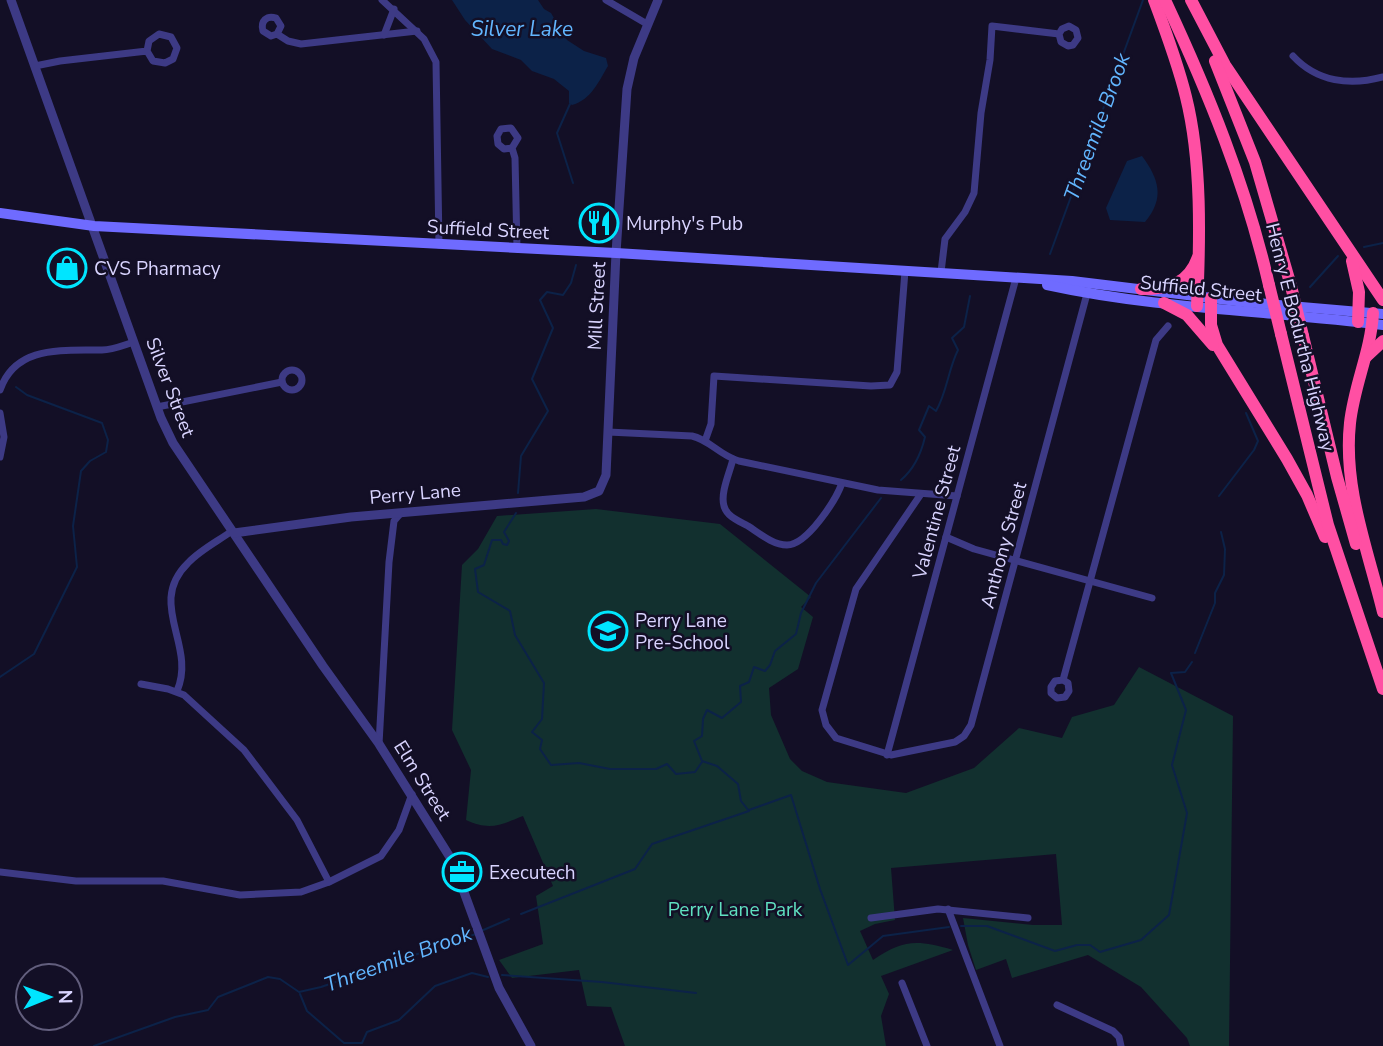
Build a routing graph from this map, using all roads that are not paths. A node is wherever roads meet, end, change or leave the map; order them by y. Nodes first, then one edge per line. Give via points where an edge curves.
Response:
1 (11, 0) edge
2 (382, 0) edge
3 (606, 0) edge
4 (659, 0) edge
5 (1154, 0) edge
6 (1165, 0) edge
7 (1189, 0) edge
8 (394, 9) junction
9 (648, 24) junction
10 (417, 31) junction
11 (277, 34) dead end
12 (1059, 34) dead end
13 (384, 35) junction
14 (147, 51) junction
15 (1293, 56) dead end
16 (35, 66) junction
17 (1383, 77) edge
18 (512, 148) dead end
19 (0, 213) edge
20 (94, 226) junction
21 (439, 245) junction
22 (1345, 245) junction
23 (517, 248) junction
24 (1200, 250) junction
25 (616, 253) junction
26 (905, 271) junction
27 (941, 272) junction
28 (1016, 278) junction
29 (1089, 288) junction
30 (1141, 289) junction
31 (1383, 300) edge
32 (1204, 302) junction
33 (1164, 303) junction
34 (1358, 317) junction
35 (1378, 319) edge
36 (1168, 326) dead end
37 (1383, 341) edge
38 (134, 342) junction
39 (1222, 356) junction
40 (1366, 358) junction
41 (282, 382) dead end
42 (0, 390) edge
43 (157, 407) junction
44 (0, 412) edge
45 (608, 432) junction
46 (705, 441) junction
47 (0, 457) edge
48 (733, 459) junction
49 (842, 482) junction
50 (598, 491) joint
51 (921, 494) junction
52 (957, 496) junction
53 (400, 514) junction
54 (233, 532) junction
55 (946, 537) junction
56 (1015, 561) junction
57 (1089, 581) junction
58 (1152, 597) dead end
59 (1383, 612) edge
60 (1383, 624) edge
61 (1362, 629) junction
62 (1063, 680) dead end
63 (141, 684) dead end
64 (1383, 689) edge
65 (177, 691) junction
66 (379, 744) junction
67 (887, 755) junction
68 (412, 794) junction
69 (0, 872) edge
70 (329, 882) junction
71 (948, 909) junction
72 (871, 918) dead end
73 (1028, 919) dead end
74 (902, 983) dead end
75 (1057, 1005) dead end
76 (531, 1046) edge
77 (927, 1046) edge
78 (1000, 1046) edge
79 (1121, 1046) edge

1 - 16 street, Silver Street
2 - 8 street
3 - 9 street
4 - 9 street, Mill Street
5 - 24 highway via 1187,99
6 - 61 highway, Henry E Bodurtha Highway, bridge via 1228,146 1249,208 1325,514
7 - 22 highway via 1225,65
7 - 60 highway, Henry E Bodurtha Highway, bridge via 1268,204 1346,509
8 - 10 street
8 - 13 street
9 - 25 street, Mill Street via 627,89
10 - 13 street
10 - 21 street via 432,51 437,68
11 - 13 street via 307,45
12 - 27 street via 992,26 974,193 945,239
14 - 14 street via 162,64 173,59 177,48 171,37 159,34 149,41
14 - 16 street
15 - 17 street via 1304,68 1333,80
16 - 20 street, Silver Street
18 - 23 street
19 - 20 main road, Suffield Street
20 - 21 main road, Suffield Street
20 - 38 street, Silver Street
21 - 23 main road, Suffield Street
22 - 31 highway
22 - 34 highway via 1359,286
23 - 25 main road, Suffield Street
24 - 30 highway via 1193,268 1178,284
24 - 32 highway
25 - 26 main road, Suffield Street
25 - 45 street, Mill Street
26 - 27 main road, Suffield Street
26 - 46 street via 897,372 892,384 714,376 711,424
27 - 28 main road, Suffield Street
28 - 29 main road, Suffield Street
28 - 52 street, Valentine Street
29 - 30 main road, Suffield Street
29 - 33 main road, Suffield Street
29 - 56 street, Anthony Street
30 - 32 main road, Suffield Street
32 - 33 main road, Suffield Street
32 - 34 main road, Suffield Street
32 - 39 highway
33 - 39 highway via 1190,318
34 - 35 main road, Suffield Street
35 - 40 highway
36 - 57 street via 1156,340
37 - 40 highway
38 - 42 street via 107,350 40,353 13,369
38 - 43 street, Silver Street
39 - 61 highway via 1301,484
40 - 59 highway via 1352,409 1350,466
41 - 43 street
43 - 54 street, Silver Street via 173,443
44 - 47 street via 4,437
45 - 46 street via 692,436
45 - 50 street, Mill Street via 605,478
46 - 48 street
48 - 49 street
48 - 49 street via 723,499 725,510 779,544 802,539 832,503
49 - 51 street
50 - 53 street, Perry Lane via 584,497
51 - 52 street
51 - 67 street via 856,589 823,702 823,718 836,738
52 - 55 street, Valentine Street
53 - 54 street, Perry Lane
53 - 66 street, Elm Street via 394,521 389,562
54 - 65 street via 188,563 173,587 171,618 183,662
54 - 66 street, Silver Street
55 - 56 street
55 - 67 street, Valentine Street
56 - 57 street
56 - 67 street, Anthony Street via 967,732 950,744
57 - 58 street
57 - 62 street
61 - 64 highway, Henry E Bodurtha Highway
63 - 65 street
65 - 70 street via 256,763 297,820
66 - 68 street, Elm Street
68 - 70 street via 386,852
68 - 76 street, Elm Street via 453,862 499,988
69 - 70 street via 76,881 163,881 240,895 301,892
71 - 72 street
71 - 73 street
71 - 78 street
74 - 77 street
75 - 79 street via 1113,1031

